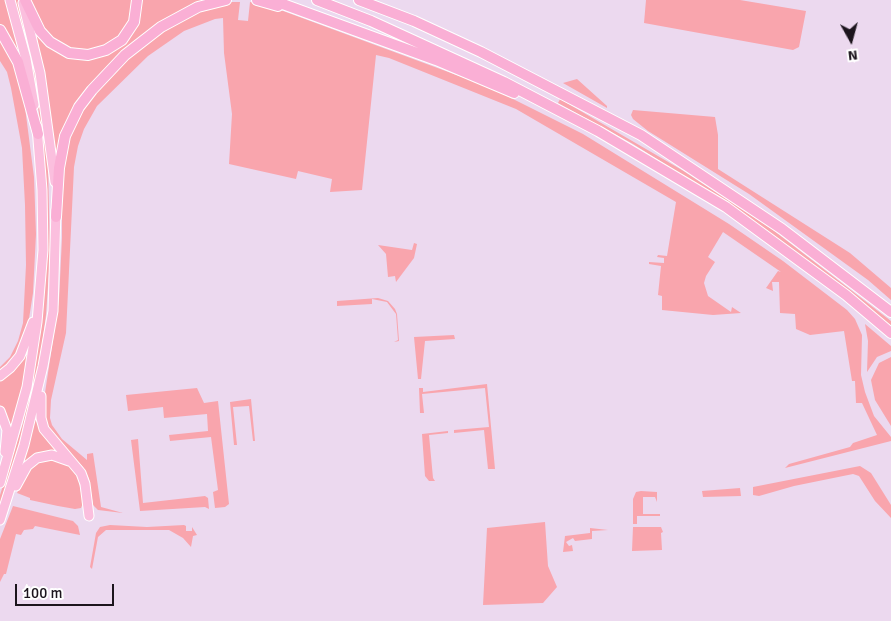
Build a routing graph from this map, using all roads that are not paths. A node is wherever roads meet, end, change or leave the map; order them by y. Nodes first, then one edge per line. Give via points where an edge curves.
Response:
1 (10, 0) edge
2 (24, 0) edge
3 (137, 0) edge
4 (226, 0) edge
5 (257, 0) edge
6 (272, 0) edge
7 (317, 0) edge
8 (359, 0) edge
9 (378, 0) edge
10 (318, 17) junction
11 (414, 21) junction
12 (0, 30) edge
13 (549, 105) junction
14 (38, 134) junction
15 (56, 217) junction
16 (40, 295) junction
17 (891, 312) edge
18 (891, 333) edge
19 (43, 366) junction
20 (0, 376) edge
21 (0, 411) edge
22 (76, 465) junction
23 (0, 482) edge
24 (4, 509) junction
25 (89, 516) dead end
26 (0, 520) edge

1 - 14 highway via 26,58
2 - 3 highway via 40,31 50,42 69,53 88,55 106,50 122,40 134,22
2 - 15 highway via 44,99 53,161
4 - 15 highway via 198,8 162,27 125,55 92,90 79,107 65,136
5 - 10 highway
6 - 10 highway
7 - 13 highway via 408,38
8 - 11 highway
9 - 11 highway
10 - 13 highway
11 - 17 highway via 641,135 782,228
12 - 14 highway via 18,62
13 - 18 highway via 726,208 846,295
14 - 16 highway via 43,203
15 - 19 highway via 53,312
16 - 20 highway via 25,347 16,362
16 - 23 highway via 27,387
19 - 22 highway via 42,423 50,439
19 - 24 highway via 24,446
21 - 23 highway via 6,424 7,438
22 - 24 highway via 56,455 34,460 24,470
22 - 25 highway via 84,479
24 - 26 highway

